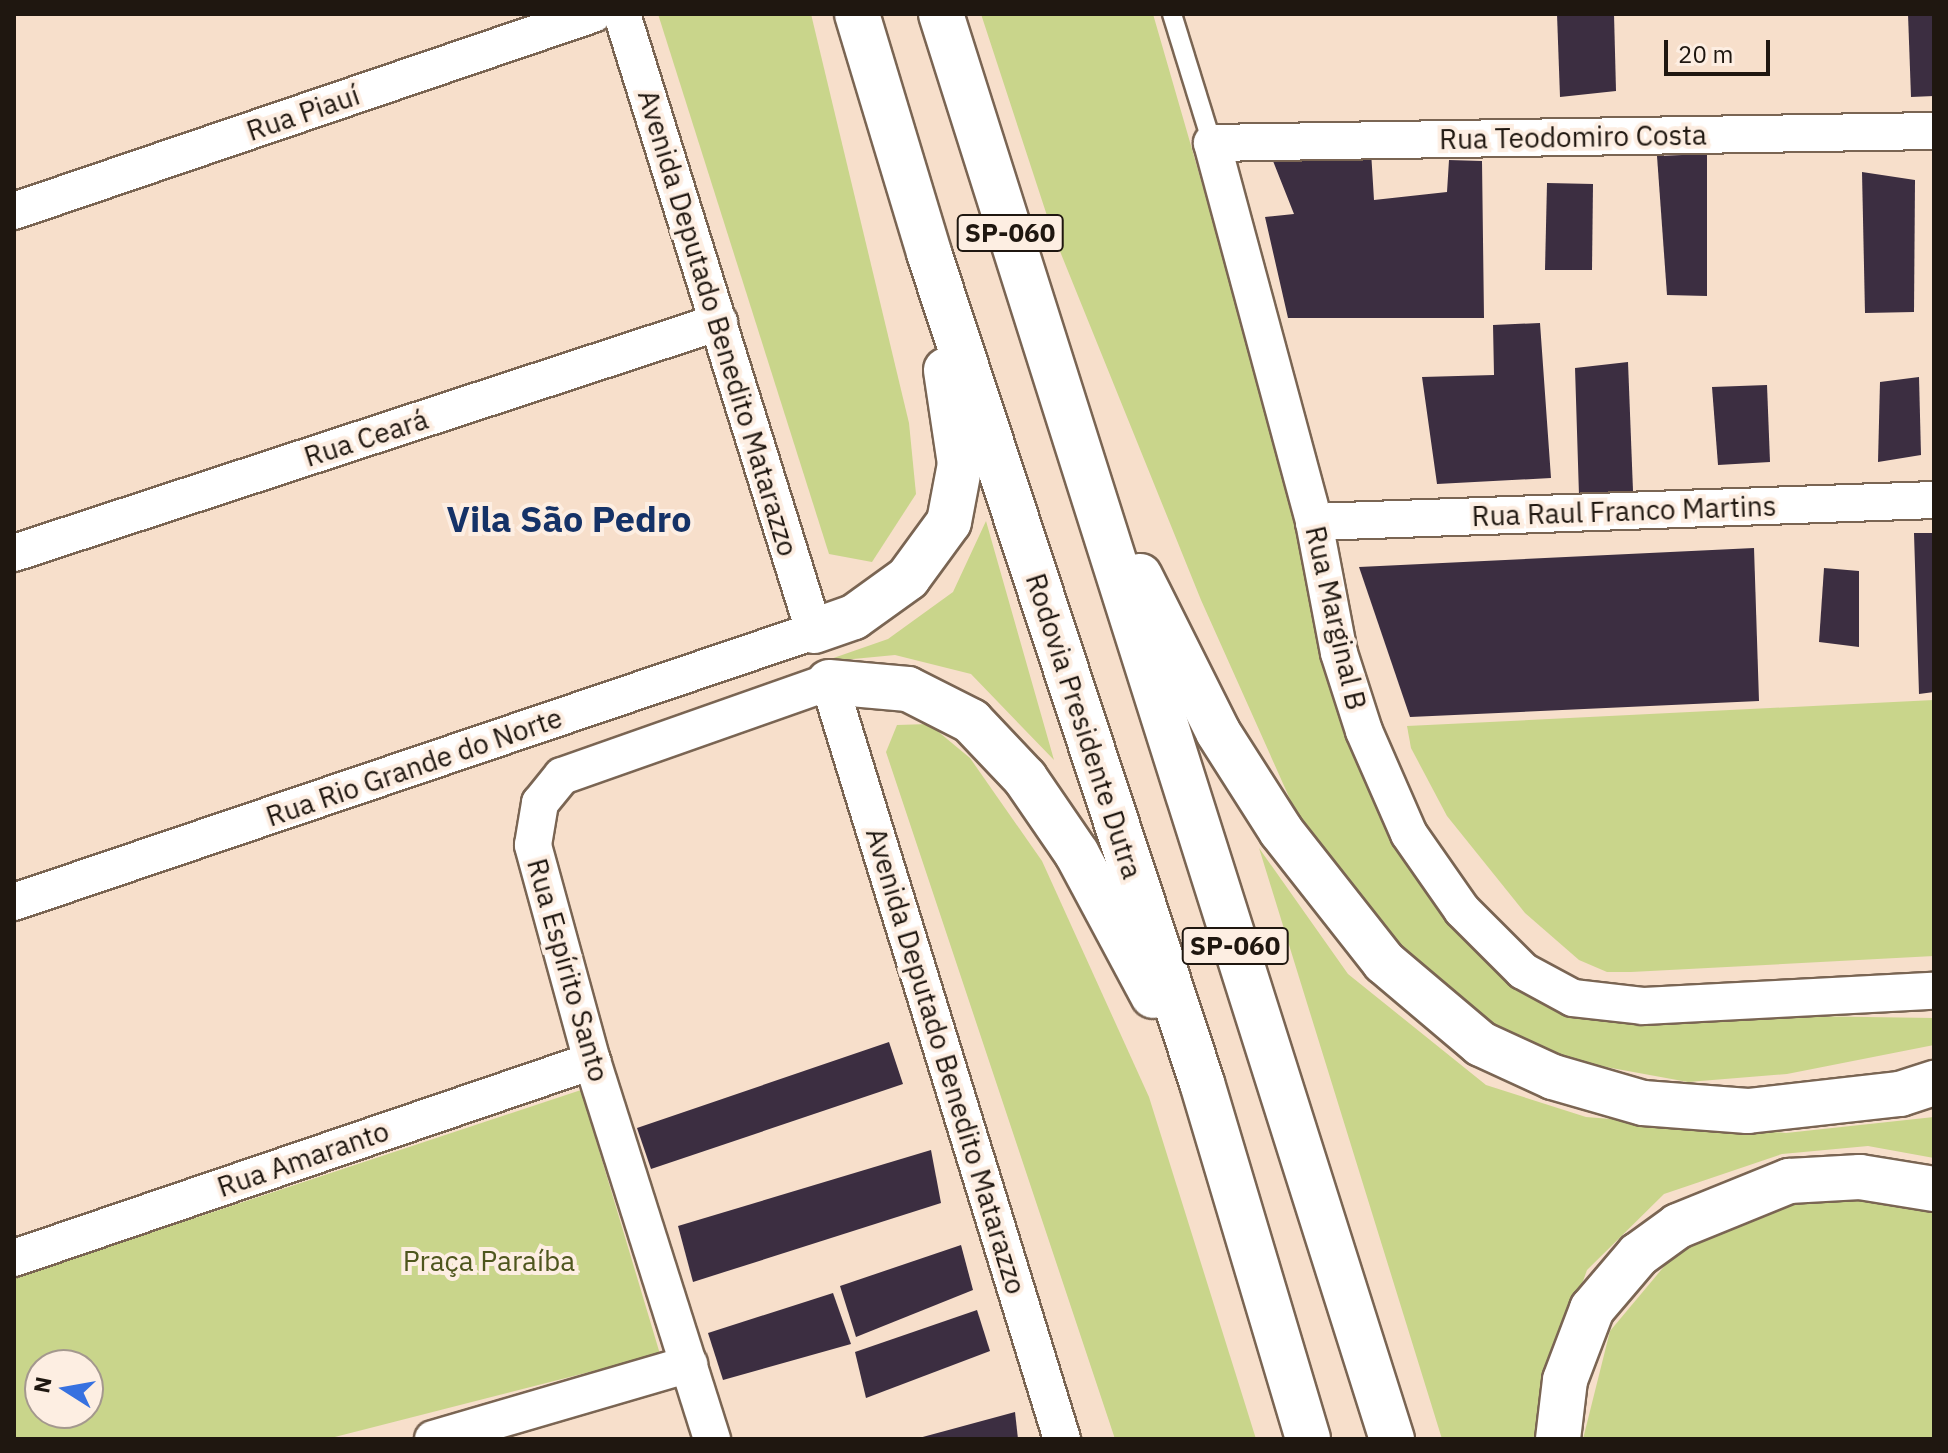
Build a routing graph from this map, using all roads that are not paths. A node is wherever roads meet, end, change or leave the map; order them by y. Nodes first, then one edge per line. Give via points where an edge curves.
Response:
1 (593, 14) edge
2 (622, 14) edge
3 (857, 14) edge
4 (941, 14) edge
5 (1172, 14) edge
6 (1934, 131) edge
7 (1212, 143) junction
8 (14, 211) edge
9 (929, 253) junction
10 (719, 322) junction
11 (1078, 452) junction
12 (1934, 500) edge
13 (1314, 522) junction
14 (14, 553) edge
15 (814, 631) junction
16 (829, 682) junction
17 (14, 902) edge
18 (1934, 991) edge
19 (592, 1061) junction
20 (1202, 1083) junction
21 (1934, 1083) edge
22 (1934, 1189) edge
23 (14, 1258) edge
24 (689, 1364) junction
25 (433, 1439) edge
26 (712, 1439) edge
27 (1062, 1439) edge
28 (1308, 1439) edge
29 (1392, 1439) edge
30 (1558, 1439) edge

1 - 8 street, Rua Piauí
2 - 10 street, Avenida Deputado Benedito Matarazzo
3 - 9 highway, Rodovia Presidente Dutra / SP-060
4 - 11 highway, SP-060
5 - 7 lane
6 - 7 street, Rua Teodomiro Costa
7 - 13 street, Rua Marginal B
9 - 15 highway via 960,464 949,522 908,578 854,617
9 - 20 highway, Rodovia Presidente Dutra / SP-060
10 - 14 street, Rua Ceará
10 - 15 street, Avenida Deputado Benedito Matarazzo
11 - 21 highway via 1218,732 1281,831 1384,962 1481,1044 1553,1077 1643,1103 1748,1111 1900,1094
11 - 29 highway, SP-060
12 - 13 street, Rua Raul Franco Martins
13 - 18 street, Rua Marginal B via 1339,653 1364,731 1409,834 1462,910 1523,971 1573,998 1643,1006
15 - 17 street, Rua Rio Grande do Norte
16 - 19 street, Rua Espírito Santo via 562,776 540,803 533,845
16 - 20 highway via 908,689 971,721 1025,778 1077,854
16 - 27 street, Avenida Deputado Benedito Matarazzo
19 - 23 street, Rua Amaranto
19 - 24 street, Rua Espírito Santo
20 - 28 highway, Rodovia Presidente Dutra / SP-060
22 - 30 highway via 1860,1177 1789,1181 1678,1226 1638,1255 1592,1309 1565,1380
24 - 25 street
24 - 26 street, Rua Espírito Santo

